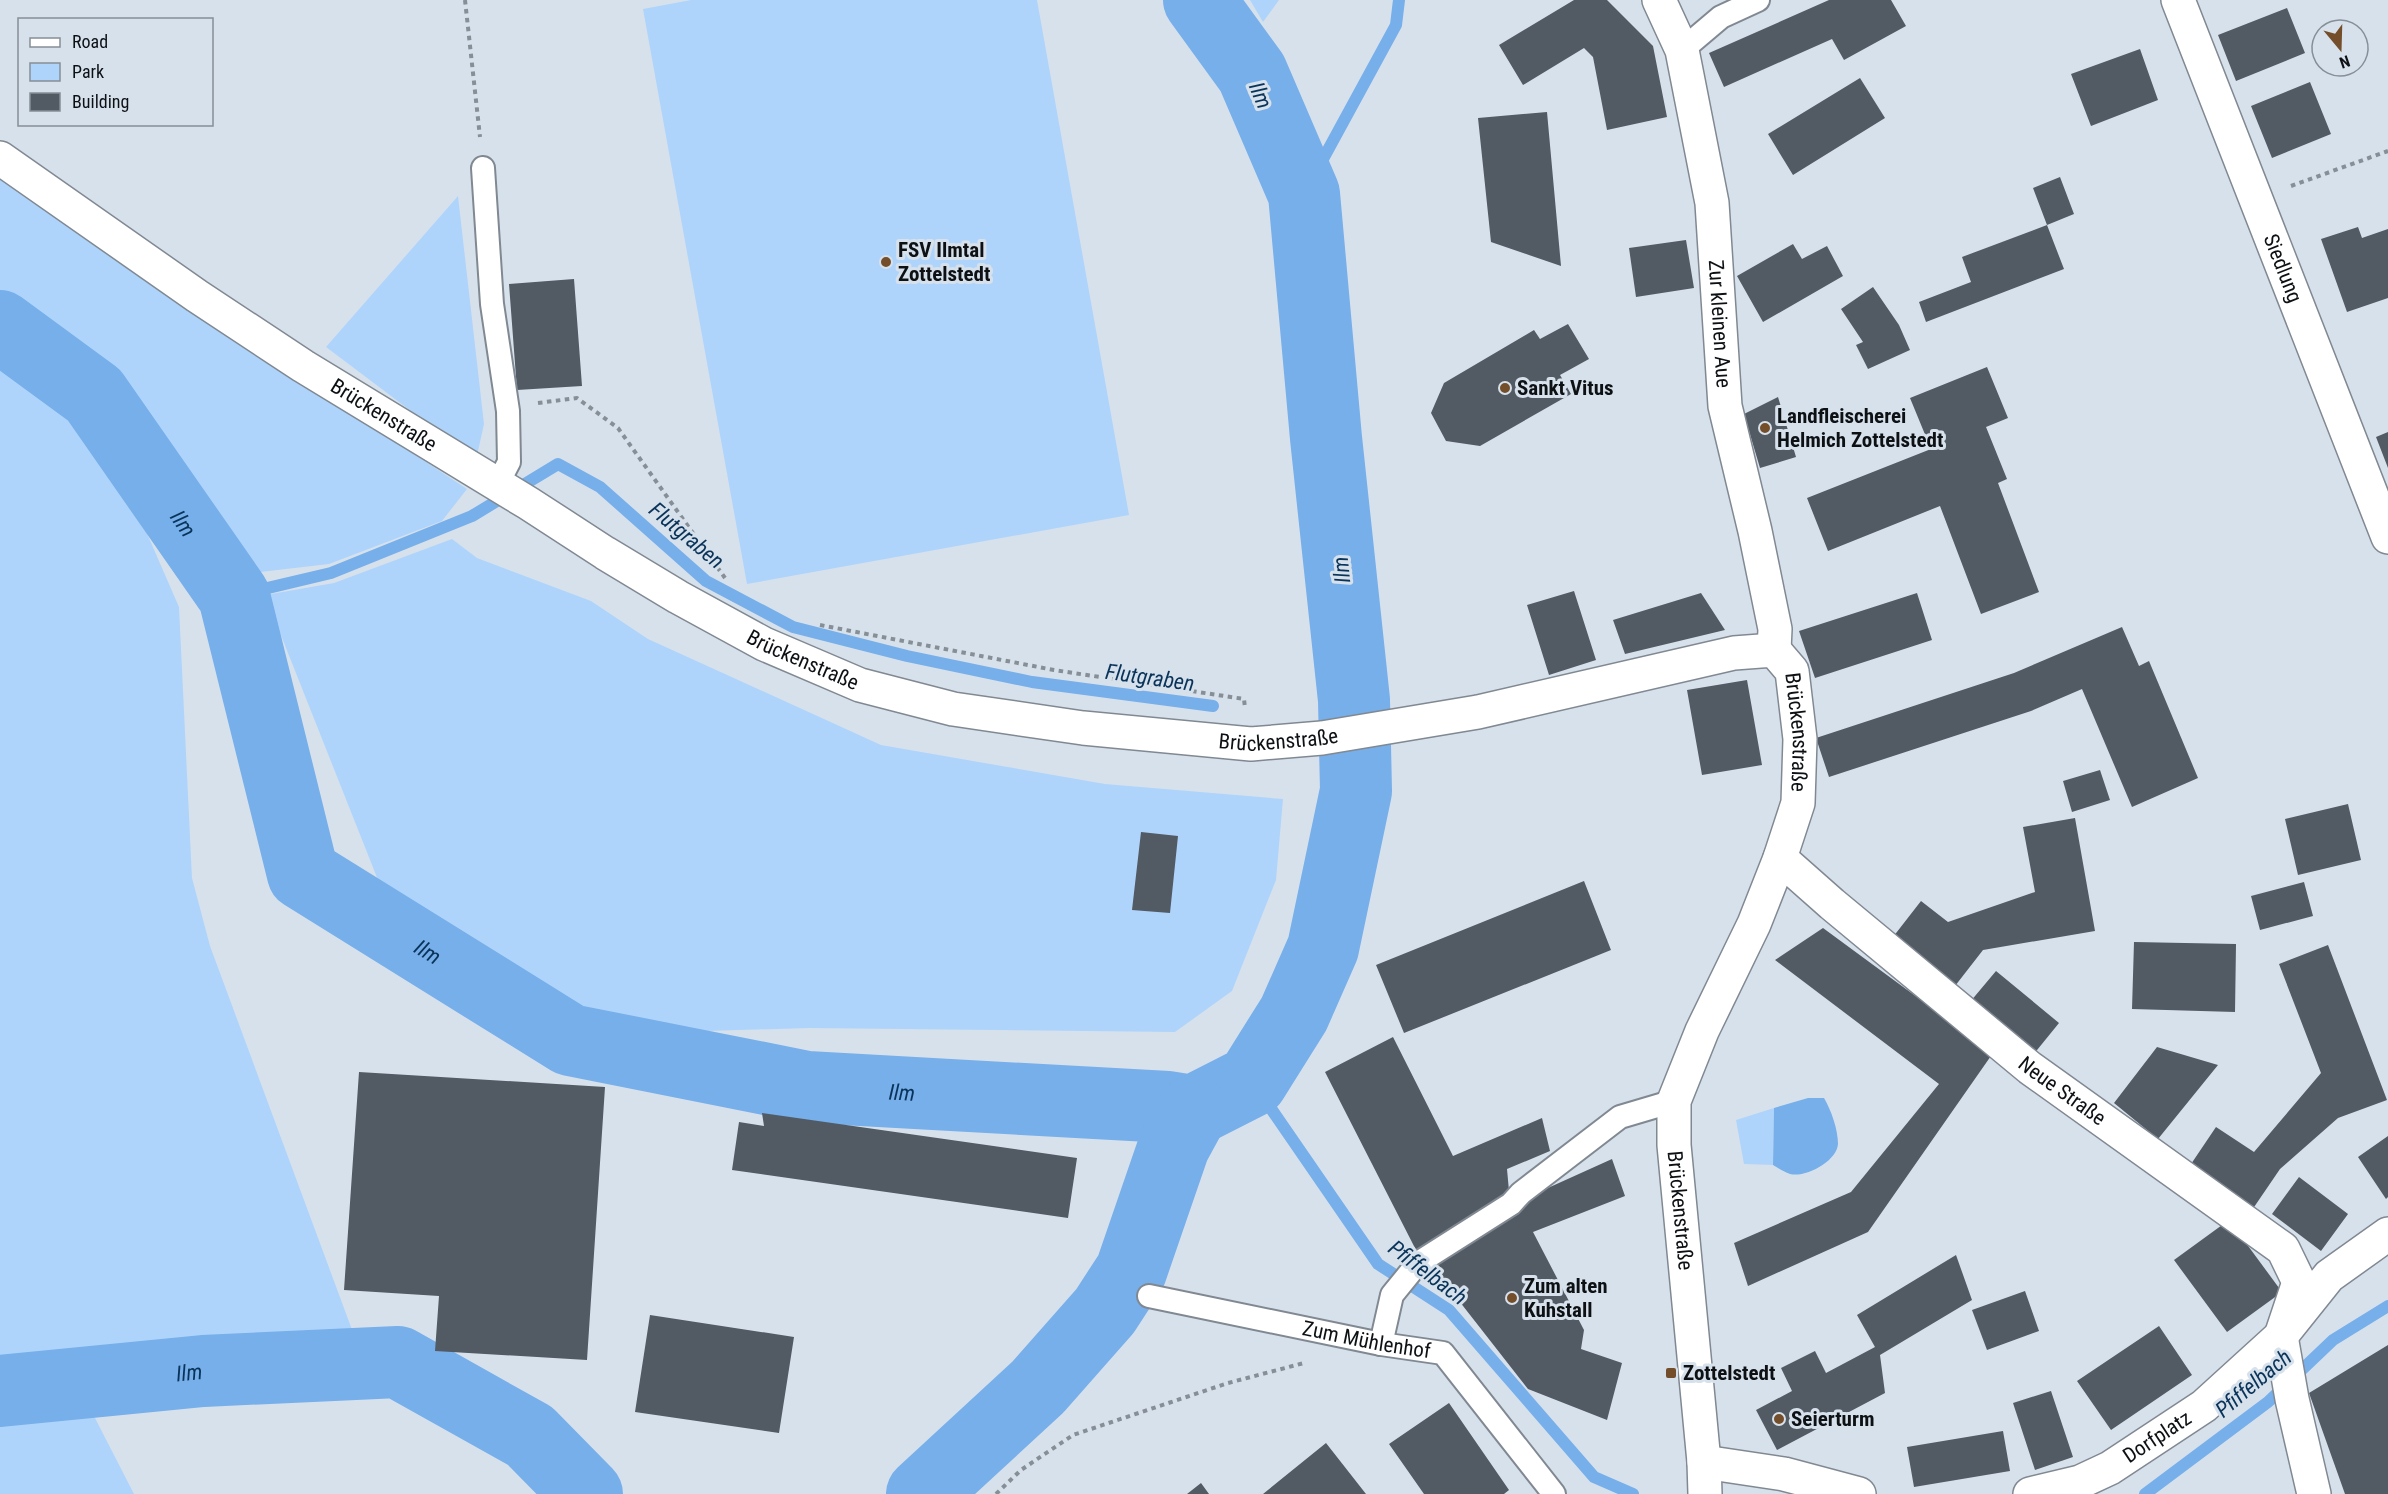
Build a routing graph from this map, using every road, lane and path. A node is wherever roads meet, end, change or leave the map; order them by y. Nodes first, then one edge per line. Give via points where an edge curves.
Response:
1 (465, 0) edge
2 (1659, 0) edge
3 (1758, 0) edge
4 (2178, 0) edge
5 (1682, 50) junction
6 (2388, 151) edge
7 (0, 158) edge
8 (483, 168) joint
9 (2256, 198) junction
10 (508, 411) junction
11 (497, 484) junction
12 (2388, 537) edge
13 (727, 580) dead end
14 (814, 624) dead end
15 (1774, 650) junction
16 (1251, 744) junction
17 (1780, 858) junction
18 (1674, 1101) junction
19 (2388, 1234) edge
20 (1149, 1296) dead end
21 (1381, 1344) junction
22 (2282, 1348) junction
23 (1312, 1360) dead end
24 (1705, 1482) edge
25 (996, 1494) edge
26 (1554, 1494) edge
27 (1859, 1494) edge
28 (2030, 1494) edge
29 (2314, 1494) edge

1 - 8 path
2 - 5 street, Zur kleinen Aue
3 - 5 lane via 1721,17
4 - 9 street, Siedlung
5 - 15 street, Zur kleinen Aue via 1712,202 1725,406 1773,618
6 - 9 path
7 - 11 street, Brückenstraße via 303,366
8 - 10 lane via 492,304
9 - 12 street, Siedlung
10 - 11 lane via 509,462
10 - 13 path via 543,401 576,398 618,428
11 - 16 street, Brückenstraße via 605,553 735,628 860,685 965,711 1083,728
14 - 16 path via 1054,670 1244,699
15 - 16 street, Brückenstraße via 1734,653 1478,712 1323,738
15 - 17 street, Brückenstraße via 1792,671 1800,739 1798,804
17 - 18 street, Brückenstraße
17 - 22 street, Neue Straße via 2030,1068 2283,1249 2299,1282
18 - 21 lane via 1620,1117 1511,1204 1418,1263 1392,1295
18 - 24 street, Brückenstraße via 1674,1145
19 - 22 street, Dorfplatz via 2329,1276
20 - 21 lane, Zum Mühlenhof
21 - 26 lane, Zum Mühlenhof via 1443,1353
22 - 28 street, Dorfplatz via 2204,1406 2110,1467 2080,1482
22 - 29 street
23 - 25 path via 1228,1383 1073,1435 1021,1470
24 - 27 street via 1784,1474

